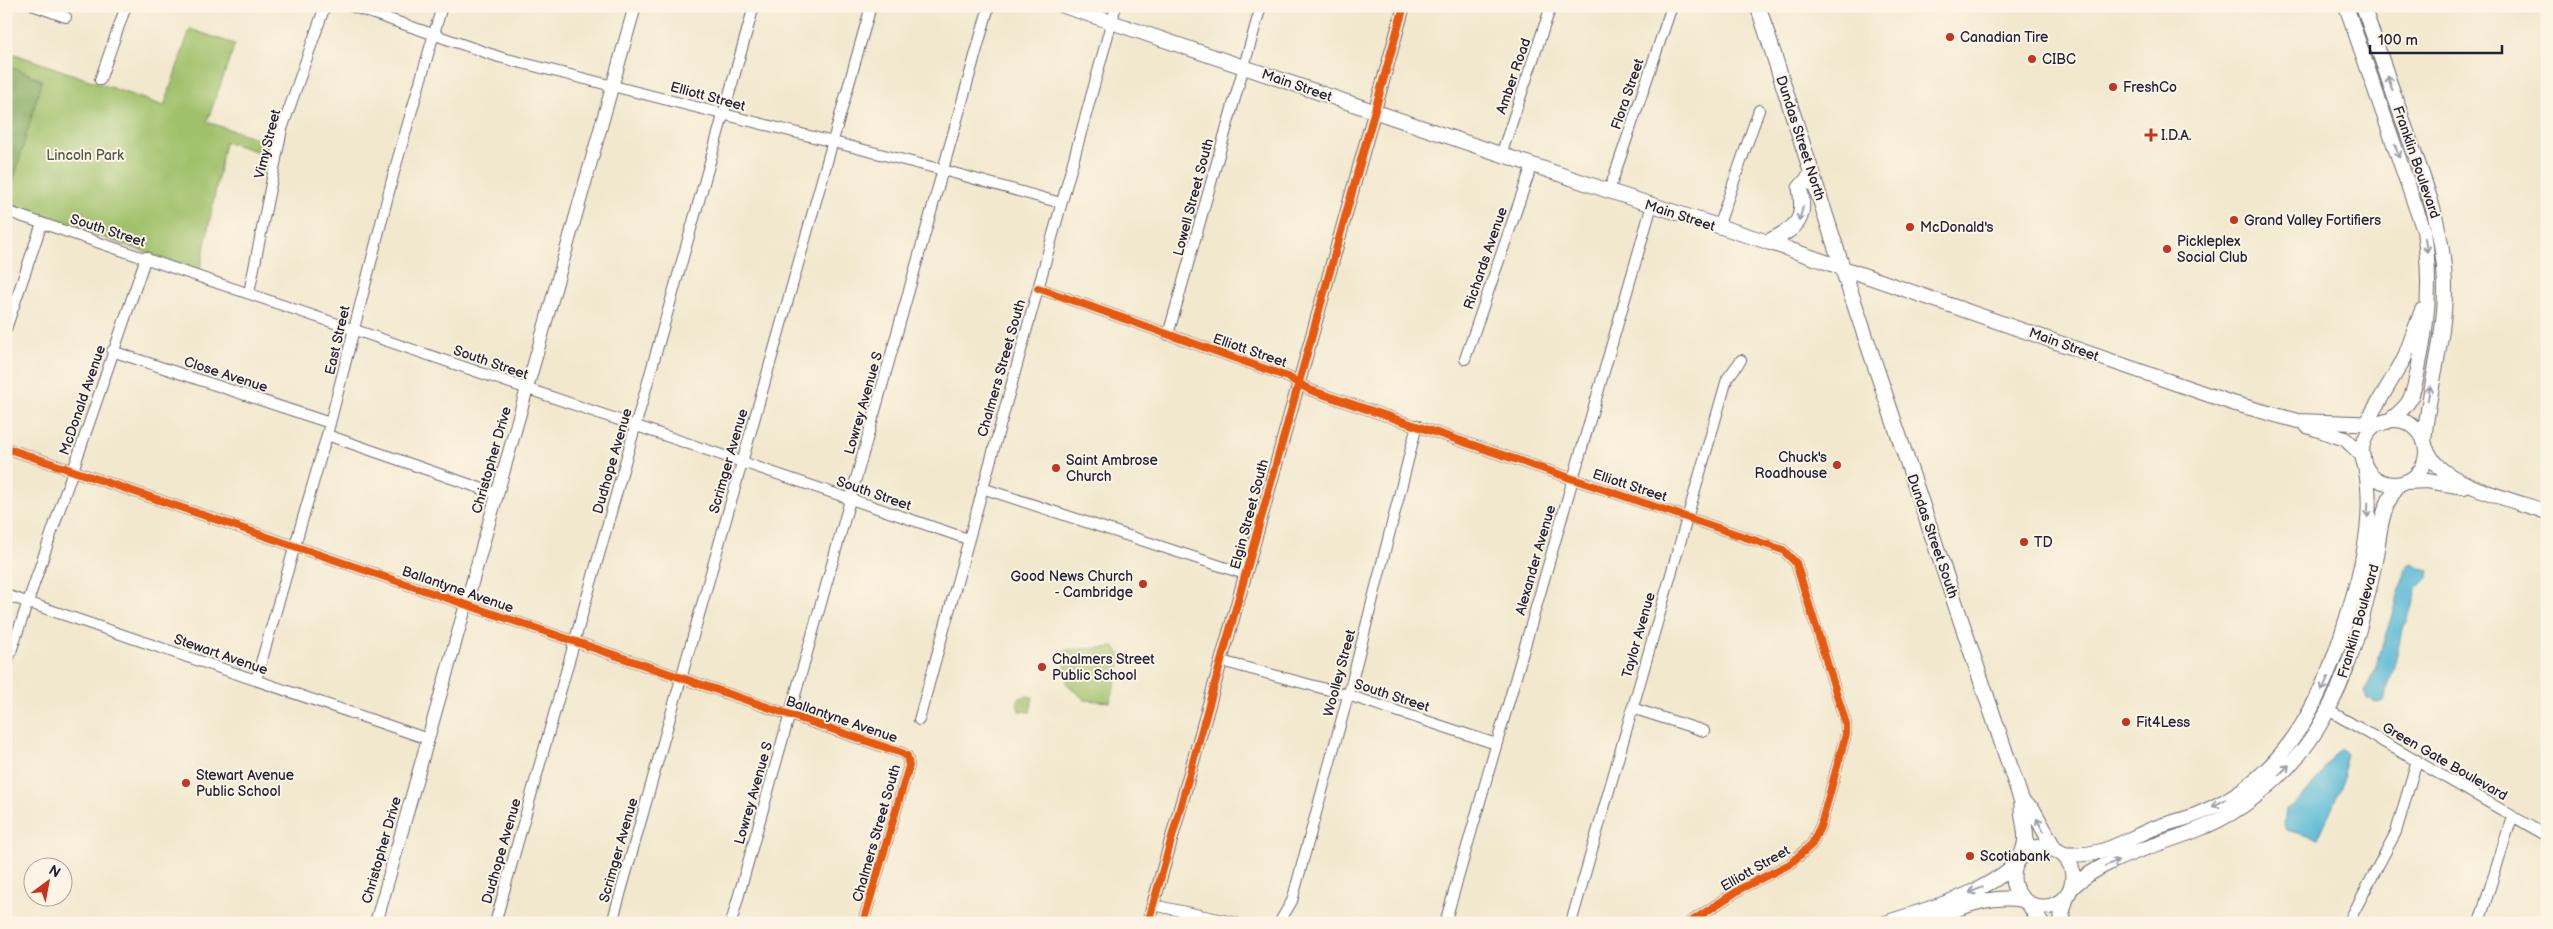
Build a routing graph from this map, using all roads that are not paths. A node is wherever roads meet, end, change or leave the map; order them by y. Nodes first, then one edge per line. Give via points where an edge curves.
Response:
1 (35, 6) edge
2 (126, 6) edge
3 (325, 6) edge
4 (351, 6) edge
5 (442, 6) edge
6 (635, 6) edge
7 (754, 6) edge
8 (871, 6) edge
9 (989, 6) edge
10 (1116, 6) edge
11 (1261, 6) edge
12 (1404, 6) edge
13 (1551, 6) edge
14 (1672, 6) edge
15 (1758, 6) edge
16 (2346, 6) edge
17 (2363, 6) edge
18 (1063, 7) edge
19 (66, 17) dead end
20 (1111, 24) junction
21 (434, 35) junction
22 (1244, 67) junction
23 (100, 80) dead end
24 (612, 86) junction
25 (1758, 110) dead end
26 (1375, 112) junction
27 (723, 114) junction
28 (833, 142) junction
29 (1501, 155) junction
30 (1532, 165) junction
31 (943, 170) junction
32 (1812, 174) junction
33 (1609, 191) junction
34 (1061, 204) junction
35 (1652, 205) junction
36 (6, 211) edge
37 (42, 223) junction
38 (1718, 227) junction
39 (1768, 242) junction
40 (146, 257) junction
41 (1843, 270) junction
42 (1038, 288) junction
43 (2429, 290) junction
44 (249, 293) junction
45 (6, 329) edge
46 (354, 329) junction
47 (1168, 335) junction
48 (112, 351) junction
49 (1464, 360) dead end
50 (1741, 360) dead end
51 (1298, 383) junction
52 (526, 389) junction
53 (2298, 421) junction
54 (330, 423) junction
55 (2366, 423) junction
56 (2384, 423) junction
57 (636, 426) junction
58 (1417, 426) junction
59 (327, 435) junction
60 (2425, 445) junction
61 (6, 448) edge
62 (2363, 459) junction
63 (742, 463) junction
64 (72, 471) junction
65 (1572, 479) junction
66 (2402, 483) junction
67 (982, 488) junction
68 (2475, 488) junction
69 (497, 494) junction
70 (850, 500) junction
71 (2547, 512) edge
72 (1686, 516) junction
73 (968, 539) junction
74 (294, 546) junction
75 (1246, 574) junction
76 (6, 595) edge
77 (27, 602) junction
78 (466, 605) junction
79 (575, 642) junction
80 (1221, 661) junction
81 (6, 666) edge
82 (682, 677) junction
83 (256, 680) junction
84 (1348, 695) junction
85 (1632, 708) junction
86 (2328, 710) junction
87 (789, 715) junction
88 (919, 720) dead end
89 (1704, 731) dead end
90 (428, 739) junction
91 (1496, 744) junction
92 (902, 753) joint
93 (2417, 760) junction
94 (2022, 802) junction
95 (2512, 817) junction
96 (2547, 836) edge
97 (2058, 852) junction
98 (2018, 861) junction
99 (2069, 891) junction
100 (2026, 902) junction
101 (1153, 905) junction
102 (1573, 922) edge
103 (376, 923) edge
104 (495, 923) edge
105 (612, 923) edge
106 (731, 923) edge
107 (863, 923) edge
108 (1148, 923) edge
109 (1237, 923) edge
110 (1279, 923) edge
111 (1445, 923) edge
112 (1689, 923) edge
113 (1885, 923) edge
114 (1921, 923) edge
115 (2041, 923) edge
116 (2062, 923) edge
117 (2348, 923) edge
118 (2479, 923) edge

1 - 19 street
2 - 23 street
3 - 44 street, Vimy Street via 282,129
4 - 21 street, Elliott Street
5 - 21 street, East Street
6 - 24 street, Christopher Drive
7 - 27 street, Dudhope Avenue
8 - 28 street, Scrimger Avenue
9 - 31 street, Lowrey Avenue S
10 - 20 street, Chalmers Street South
11 - 22 street, Lowell Street South
12 - 26 street, Elgin Street South
13 - 29 street, Amber Road
14 - 33 street, Flora Street
15 - 32 main road, Dundas Street North
16 -> 43 main road, Franklin Boulevard via 2424,230
60 -> 17 main road, Franklin Boulevard via 2426,408 2444,319 2443,251 2431,197
18 - 20 main road, Main Street
20 - 22 main road, Main Street
20 - 34 street, Chalmers Street South
21 - 24 street, Elliott Street via 499,57
21 - 46 street, East Street via 394,172
22 - 26 main road, Main Street
22 - 47 street, Lowell Street South
24 - 27 street, Elliott Street
24 - 52 street, Christopher Drive
25 - 38 street
26 - 29 main road, Main Street
26 - 51 street, Elgin Street South
27 - 28 street, Elliott Street
27 - 57 street, Dudhope Avenue
28 - 31 street, Elliott Street
28 - 63 street, Scrimger Avenue
29 - 30 main road, Main Street
30 - 33 main road, Main Street
30 - 49 street, Richards Avenue
31 - 34 street, Elliott Street
31 - 70 street, Lowrey Avenue S
32 -> 39 main road via 1800,188 1803,210 1799,221 1792,230
32 - 41 main road, Dundas Street North
33 - 35 main road, Main Street
34 - 42 street, Chalmers Street South
35 - 38 main road, Main Street
35 - 65 street, Alexander Avenue
36 - 37 street, South Street
37 - 40 street, South Street
37 - 45 street
38 - 39 main road, Main Street
39 - 41 main road, Main Street
40 - 44 street, South Street
40 - 48 street, McDonald Avenue
41 - 53 main road, Main Street via 2232,403
41 - 94 main road, Dundas Street South
42 - 47 street, Elliott Street
42 - 67 street, Chalmers Street South
43 - 55 main road via 2408,351
43 - 56 main road, Franklin Boulevard via 2426,329 2412,393 2400,412
44 - 46 street, South Street
46 - 52 street, South Street
46 - 54 street, East Street
47 - 51 street, Elliott Street
48 - 54 street, Close Avenue
48 - 64 street, McDonald Avenue
50 - 72 street, Taylor Avenue via 1727,378
51 - 58 street, Elliott Street via 1310,390
51 - 75 street, Elgin Street South
52 - 57 street, South Street
52 - 69 street, Christopher Drive
53 - 55 main road, Main Street
53 - 62 main road, Main Street via 2344,439
54 - 59 street, East Street
55 - 56 main road, Main Street
56 - 60 main road via 2395,421 2410,425
56 - 62 main road via 2368,435
57 - 63 street, South Street
57 - 79 street, Dudhope Avenue
58 - 65 street, Elliott Street
58 - 84 street, Woolley Street
59 - 69 street
59 - 74 street, East Street
60 - 66 main road via 2426,456 2419,472
60 - 68 main road via 2443,471
61 - 64 street, Ballantyne Avenue
62 - 66 main road via 2368,470 2382,482
62 -> 97 main road, Franklin Boulevard via 2368,477 2368,507 2360,571 2328,678 2296,738 2252,780 2200,813 2158,827 2100,853 2081,856
63 - 70 street, South Street
63 - 82 street, Scrimger Avenue
64 - 74 street, Ballantyne Avenue
64 - 77 street, McDonald Avenue
65 - 72 street, Elliott Street
65 - 91 street, Alexander Avenue
66 - 68 main road via 2427,482
66 - 86 main road, Franklin Boulevard via 2386,504 2362,617 2340,686
67 - 73 street, Chalmers Street South
67 - 75 street
68 - 71 main road
69 - 78 street, Christopher Drive
70 - 73 street, South Street
70 - 87 street, Lowrey Avenue S
72 - 85 street, Taylor Avenue
72 - 112 street, Elliott Street via 1791,555 1846,724 1821,825 1812,844 1790,864 1742,888
73 - 88 street, Chalmers Street South
74 - 78 street, Ballantyne Avenue
74 - 83 street, East Street
75 - 80 street, Elgin Street South
76 - 77 street, Stewart Avenue
77 - 81 street, McDonald Avenue
77 - 83 street, Stewart Avenue
78 - 79 street, Ballantyne Avenue
78 - 90 street, Christopher Drive
79 - 82 street, Ballantyne Avenue
79 - 104 street, Dudhope Avenue
80 - 84 street, South Street
80 - 101 street, Elgin Street South
82 - 87 street, Ballantyne Avenue
82 - 105 street, Scrimger Avenue
83 - 90 street, Stewart Avenue
84 - 91 street, South Street
84 - 110 street, Woolley Street via 1291,906
85 - 89 street
85 - 102 street, Taylor Avenue
86 - 93 street, Green Gate Boulevard
99 -> 86 main road, Franklin Boulevard via 2097,869 2206,827 2242,806 2296,758
87 - 92 street, Ballantyne Avenue
87 - 106 street, Lowrey Avenue S
90 - 103 street, Christopher Drive
91 - 111 street, Alexander Avenue
92 - 107 street, Chalmers Street South via 907,756 908,766
93 - 95 street, Green Gate Boulevard
93 - 117 street via 2396,832
97 -> 94 main road, Dundas Street South via 2033,810
94 - 98 main road, Dundas Street South via 2021,815 2027,837
95 - 96 street, Green Gate Boulevard
95 - 118 street
97 - 98 main road via 2040,848 2026,853
97 - 99 main road via 2072,870
98 - 100 main road via 2013,879 2018,894
98 -> 113 main road via 1980,889
99 - 100 main road via 2059,902 2047,907
99 - 116 main road
100 - 114 main road via 2002,897 1986,899
100 - 115 main road
101 - 108 street, Elgin Street South
101 - 109 street

